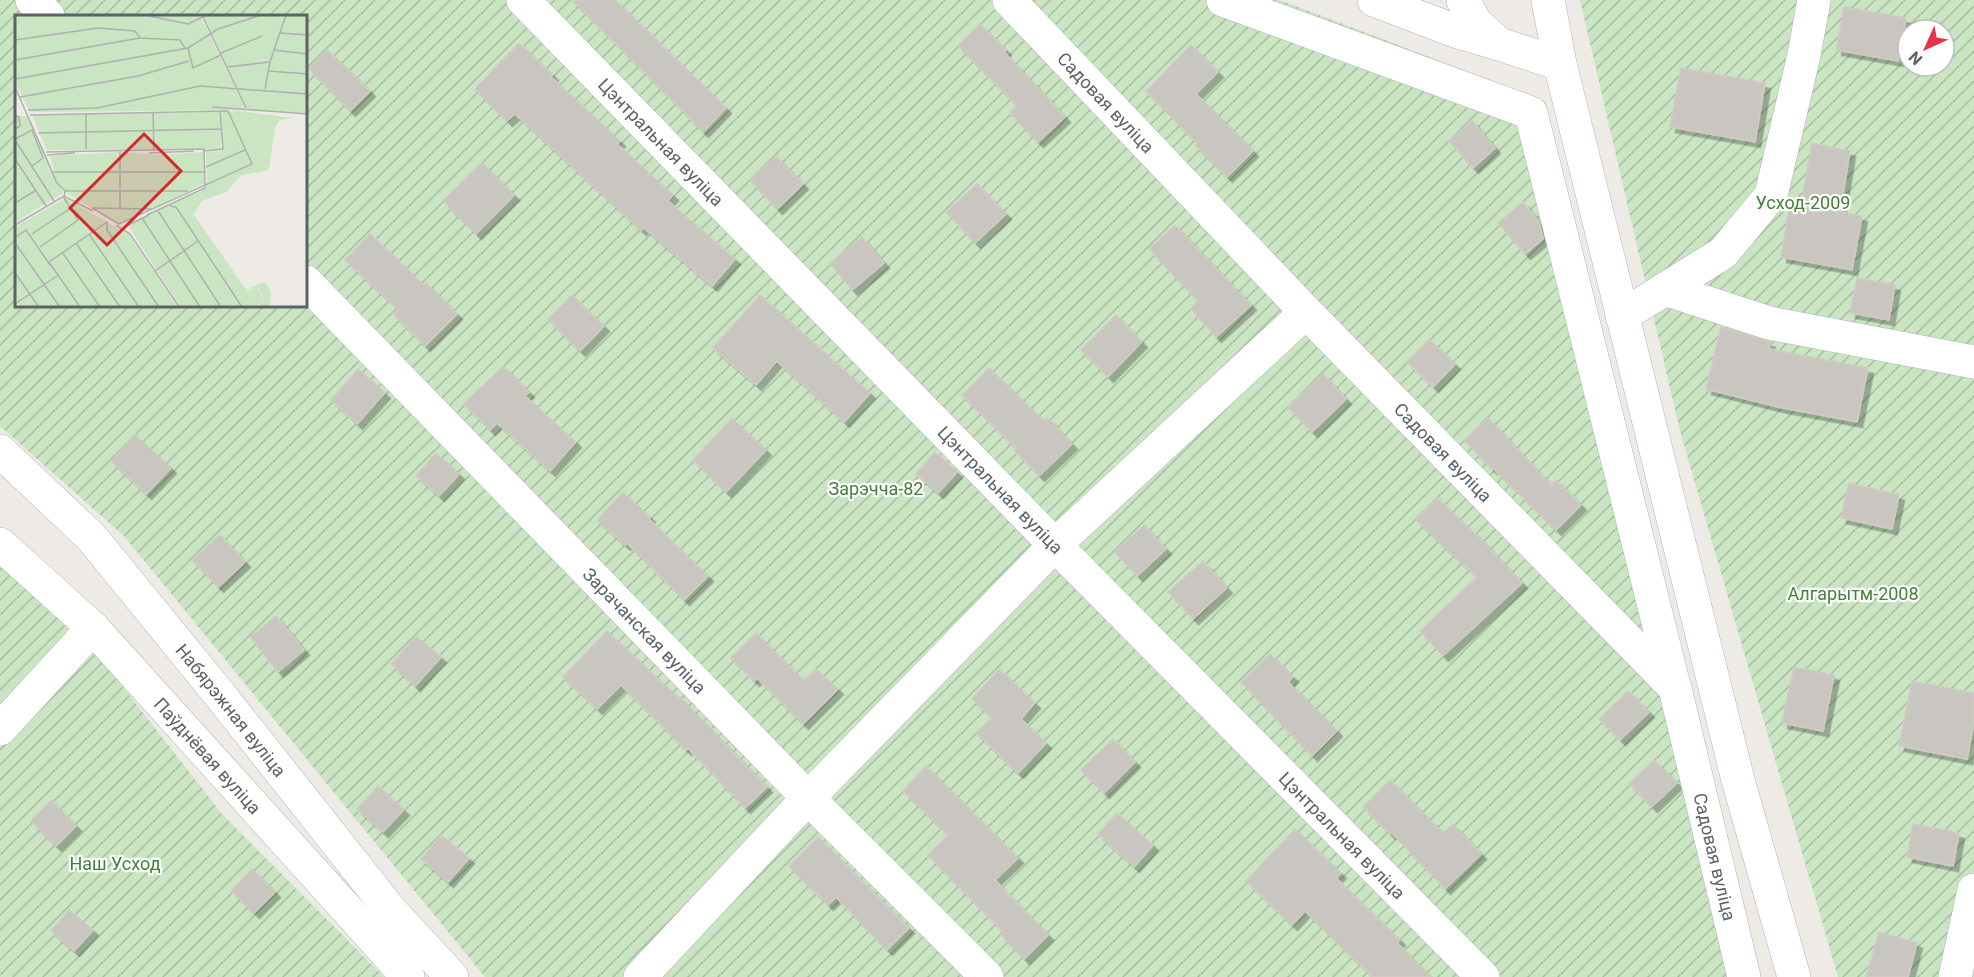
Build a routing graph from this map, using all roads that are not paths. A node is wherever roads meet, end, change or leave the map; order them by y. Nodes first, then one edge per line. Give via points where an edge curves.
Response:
1 (32, 0) edge
2 (523, 0) edge
3 (1009, 0) edge
4 (1222, 0) edge
5 (1374, 0) edge
6 (1462, 0) edge
7 (1548, 0) edge
8 (1814, 0) edge
9 (47, 15) edge
10 (1499, 44) junction
11 (1560, 64) junction
12 (308, 284) edge
13 (1665, 289) junction
14 (1306, 312) junction
15 (1623, 315) junction
16 (1974, 362) edge
17 (0, 451) edge
18 (0, 544) edge
19 (1055, 545) junction
20 (93, 628) junction
21 (1675, 688) junction
22 (0, 729) edge
23 (808, 798) junction
24 (1974, 890) edge
25 (1962, 976) edge
26 (408, 977) edge
27 (452, 977) edge
28 (640, 977) edge
29 (987, 977) edge
30 (1483, 977) edge
31 (1744, 977) edge
32 (1794, 977) edge

1 - 9 street
2 - 19 street, Цэнтральная вуліца
3 - 14 street, Садовая вуліца
4 - 21 street via 1531,113
5 - 10 street
6 - 10 street via 1475,22
7 - 11 street
8 - 13 street via 1771,195 1724,253
10 - 11 street
11 - 15 street
12 - 23 street, Зарачанская вуліца
13 - 15 street
13 - 16 street via 1769,323
14 - 19 street
14 - 21 street, Садовая вуліца
15 - 32 street via 1738,780
17 - 27 street, Набярэжная вуліца via 92,538 391,911
18 - 20 street, Паўднёвая вуліца
19 - 23 street
19 - 30 street, Цэнтральная вуліца
20 - 22 street
20 - 26 street, Паўднёвая вуліца
21 - 31 street, Садовая вуліца
23 - 28 street
23 - 29 street, Зарачанская вуліца
24 - 25 street

